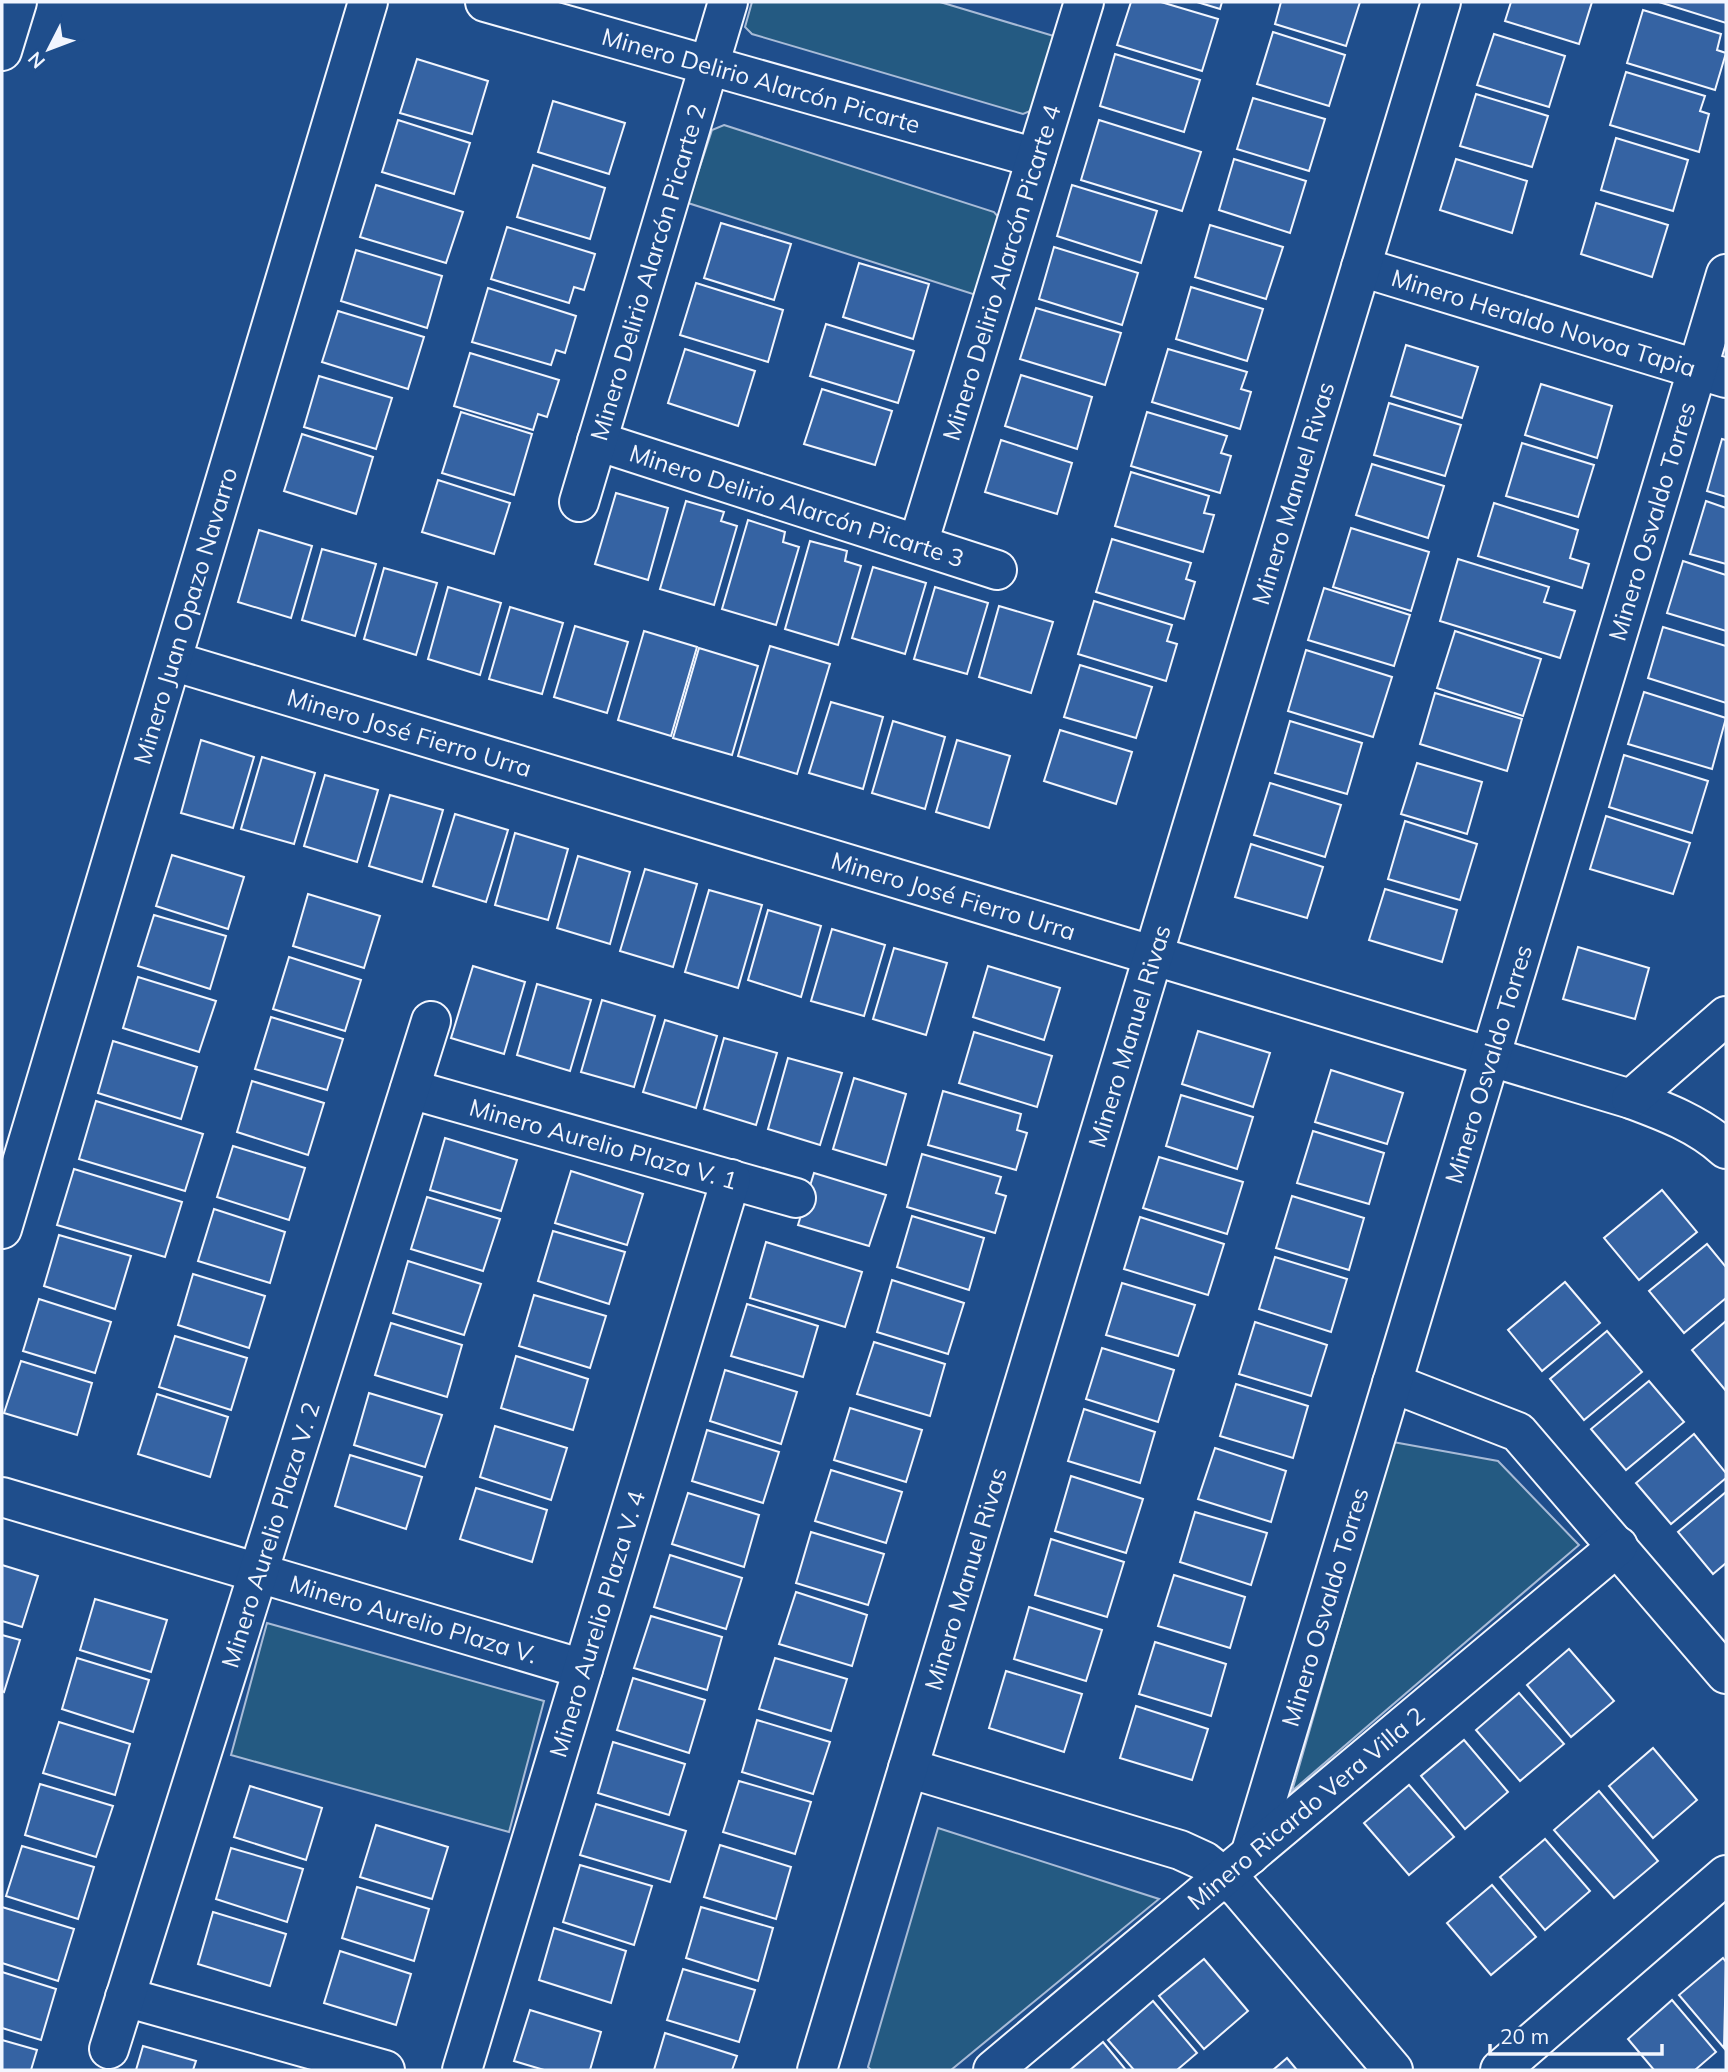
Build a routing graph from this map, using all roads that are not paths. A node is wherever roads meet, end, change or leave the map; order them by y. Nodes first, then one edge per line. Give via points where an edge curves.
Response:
1 (17, 2) edge
2 (369, 2) edge
3 (485, 2) edge
4 (729, 2) edge
5 (1084, 2) edge
6 (1441, 2) edge
7 (2, 51) edge
8 (709, 65) junction
9 (1036, 158) junction
10 (1361, 267) junction
11 (1726, 274) edge
12 (1712, 374) edge
13 (597, 441) junction
14 (579, 502) dead end
15 (918, 544) junction
16 (997, 570) dead end
17 (172, 660) junction
18 (1153, 956) junction
19 (1726, 1016) edge
20 (431, 1021) dead end
21 (1490, 1057) junction
22 (410, 1088) junction
23 (1631, 1099) junction
24 (1726, 1149) edge
25 (731, 1179) junction
26 (796, 1198) dead end
27 (2, 1229) edge
28 (1392, 1384) junction
29 (2, 1497) edge
30 (1618, 1546) junction
31 (257, 1573) junction
32 (583, 1669) junction
33 (1726, 1674) edge
34 (908, 1768) junction
35 (1238, 1866) junction
36 (1726, 1875) edge
37 (125, 1997) junction
38 (109, 2049) dead end
39 (385, 2070) edge
40 (462, 2070) edge
41 (817, 2070) edge
42 (993, 2070) edge
43 (1393, 2070) edge
44 (1500, 2070) edge

1 - 7 main road
2 - 17 main road, Minero Juan Opazo Navarro
3 - 8 main road, Minero Delirio Alarcón Picarte
4 - 8 main road, Minero Delirio Alarcón Picarte 2
5 - 9 main road, Minero Delirio Alarcón Picarte 4
6 - 10 main road, Minero Manuel Rivas
8 - 9 main road, Minero Delirio Alarcón Picarte
8 - 13 main road, Minero Delirio Alarcón Picarte 2
9 - 15 main road, Minero Delirio Alarcón Picarte 4
10 - 12 main road, Minero Heraldo Novoa Tapia
10 - 18 main road, Minero Manuel Rivas
11 - 12 main road, Minero Osvaldo Torres
12 - 21 main road, Minero Osvaldo Torres
13 - 14 main road, Minero Delirio Alarcón Picarte 2
13 - 15 main road, Minero Delirio Alarcón Picarte 3
15 - 16 main road, Minero Delirio Alarcón Picarte 3
17 - 18 main road, Minero José Fierro Urra
17 - 27 main road, Minero Juan Opazo Navarro
18 - 21 main road, Minero José Fierro Urra
18 - 34 main road, Minero Manuel Rivas
19 - 23 main road
20 - 22 main road, Minero Aurelio Plaza V. 2
21 - 23 main road, Minero José Fierro Urra
21 - 28 main road, Minero Osvaldo Torres
22 - 25 main road, Minero Aurelio Plaza V. 1
22 - 31 main road, Minero Aurelio Plaza V. 2
23 - 24 main road, Minero José Fierro Urra via 1680,1118
25 - 26 main road, Minero Aurelio Plaza V. 1
25 - 32 main road, Minero Aurelio Plaza V. 4
28 - 30 main road via 1518,1432
28 - 35 main road, Minero Osvaldo Torres
29 - 31 main road, Minero Aurelio Plaza V.
30 - 33 main road
30 - 35 main road, Minero Ricardo Vera Villa 2
31 - 32 main road, Minero Aurelio Plaza V.
31 - 37 main road, Minero Aurelio Plaza V. 2
32 - 40 main road, Minero Aurelio Plaza V. 4
34 - 35 main road via 1204,1861
34 - 41 main road, Minero Manuel Rivas
35 - 42 main road, Minero Ricardo Vera Villa 2
35 - 43 main road via 1251,1902
36 - 44 main road
37 - 38 main road, Minero Aurelio Plaza V. 2
37 - 39 main road

